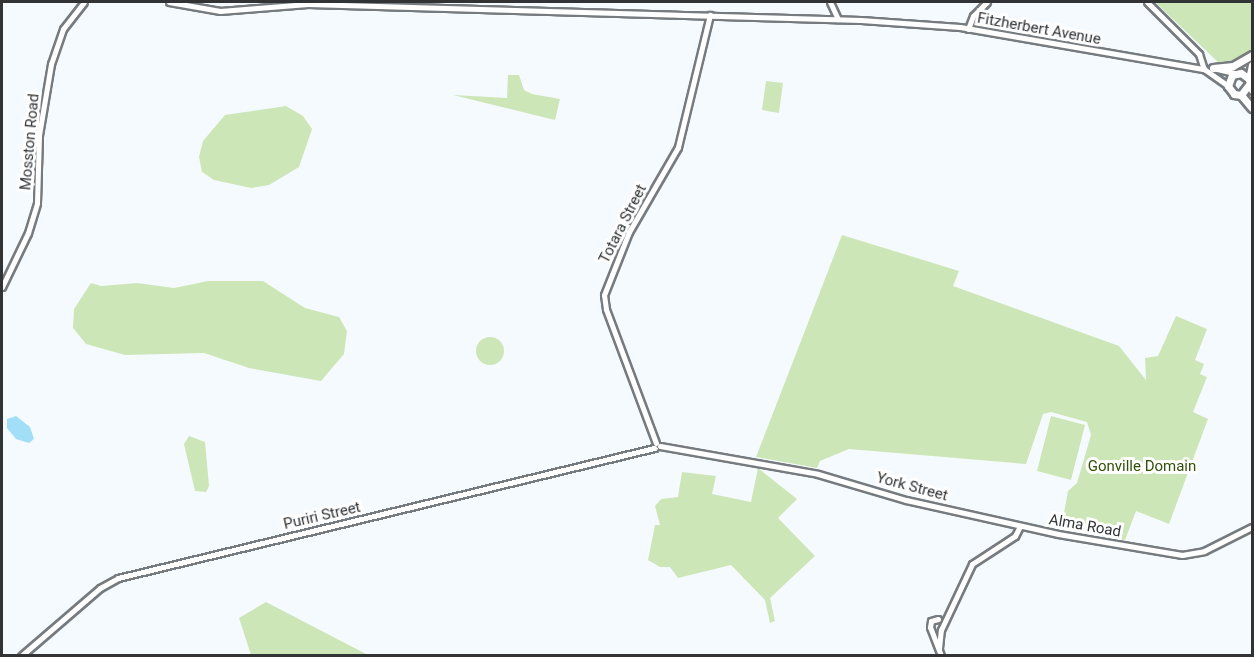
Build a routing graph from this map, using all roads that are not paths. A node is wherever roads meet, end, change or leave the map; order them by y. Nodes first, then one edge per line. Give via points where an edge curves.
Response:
1 (86, 2) edge
2 (169, 2) edge
3 (830, 2) edge
4 (987, 2) edge
5 (1147, 2) edge
6 (710, 15) junction
7 (732, 16) junction
8 (838, 19) junction
9 (709, 25) junction
10 (968, 29) junction
11 (1252, 57) edge
12 (1252, 65) edge
13 (1213, 68) junction
14 (1204, 69) junction
15 (1236, 73) junction
16 (1250, 84) edge
17 (1228, 86) junction
18 (1241, 95) junction
19 (1252, 108) edge
20 (2, 287) edge
21 (656, 446) junction
22 (798, 470) joint
23 (1020, 526) junction
24 (1252, 527) edge
25 (950, 609) junction
26 (938, 619) junction
27 (942, 628) junction
28 (930, 629) junction
29 (939, 648) junction
30 (21, 656) edge
31 (941, 656) edge

1 - 20 street, Mosston Road via 78,8 57,44 46,89 34,212
2 - 6 street, Fitzherbert Avenue via 220,11 308,4
3 - 8 street
4 - 10 street via 973,16
5 - 14 street via 1200,55
6 - 7 street, Fitzherbert Avenue
6 - 9 street, Totara Street
7 - 8 street, Fitzherbert Avenue
7 - 9 street, Fitzherbert Avenue
8 - 10 street, Fitzherbert Avenue
9 - 21 street, Totara Street via 695,63 678,147 629,232 604,295
10 - 14 street, Fitzherbert Avenue
11 - 13 highway via 1233,66
11 - 15 highway
12 - 16 highway
13 - 14 street
13 - 15 street
14 - 17 street, Fitzherbert Avenue
15 - 16 highway
15 - 17 highway
16 - 18 highway
17 - 18 highway via 1234,94
18 - 19 highway
21 - 22 street, Puriri Street
21 - 30 street, Puriri Street via 112,579
22 - 23 street, York Street
23 - 24 street, Alma Road via 1186,555 1204,551
23 - 25 street via 1015,536 975,561
25 - 26 street
25 - 27 street
26 - 27 street
26 - 28 street via 931,621
27 - 28 street
27 - 29 street
28 - 29 street
29 - 31 street

